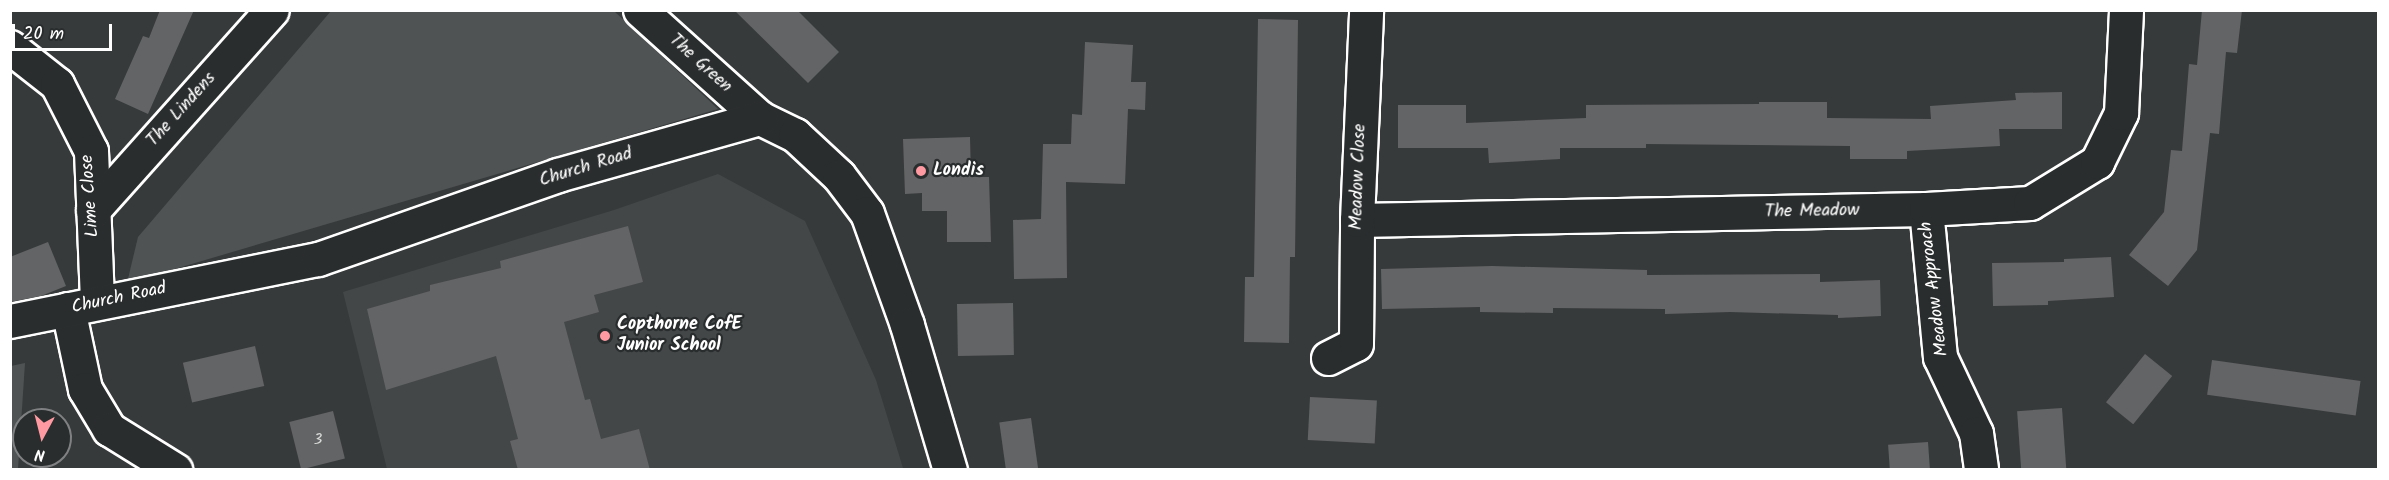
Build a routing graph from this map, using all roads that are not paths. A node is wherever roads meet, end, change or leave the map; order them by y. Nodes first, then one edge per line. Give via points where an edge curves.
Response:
1 (272, 10) edge
2 (640, 10) edge
3 (1366, 10) edge
4 (2126, 10) edge
5 (10, 47) edge
6 (760, 118) junction
7 (93, 210) junction
8 (1926, 210) junction
9 (1358, 220) junction
10 (83, 305) junction
11 (10, 321) edge
12 (1351, 354) dead end
13 (175, 470) edge
14 (950, 470) edge
15 (1981, 470) edge

1 - 7 street, The Lindens
2 - 6 street, The Green
3 - 9 street, Meadow Close
4 - 8 street, The Meadow via 2121,113 2097,162 2030,203
5 - 7 street, Lime Close via 57,84 91,151
6 - 10 street, Church Road via 558,175 318,259
6 - 14 street via 795,135 839,176 867,213 907,325
7 - 10 street, Lime Close
8 - 9 street, The Meadow
8 - 15 street, Meadow Approach via 1940,357 1976,433
9 - 12 street, Meadow Close
10 - 11 street, Church Road
10 - 13 street, Lime Close via 85,389 109,429

